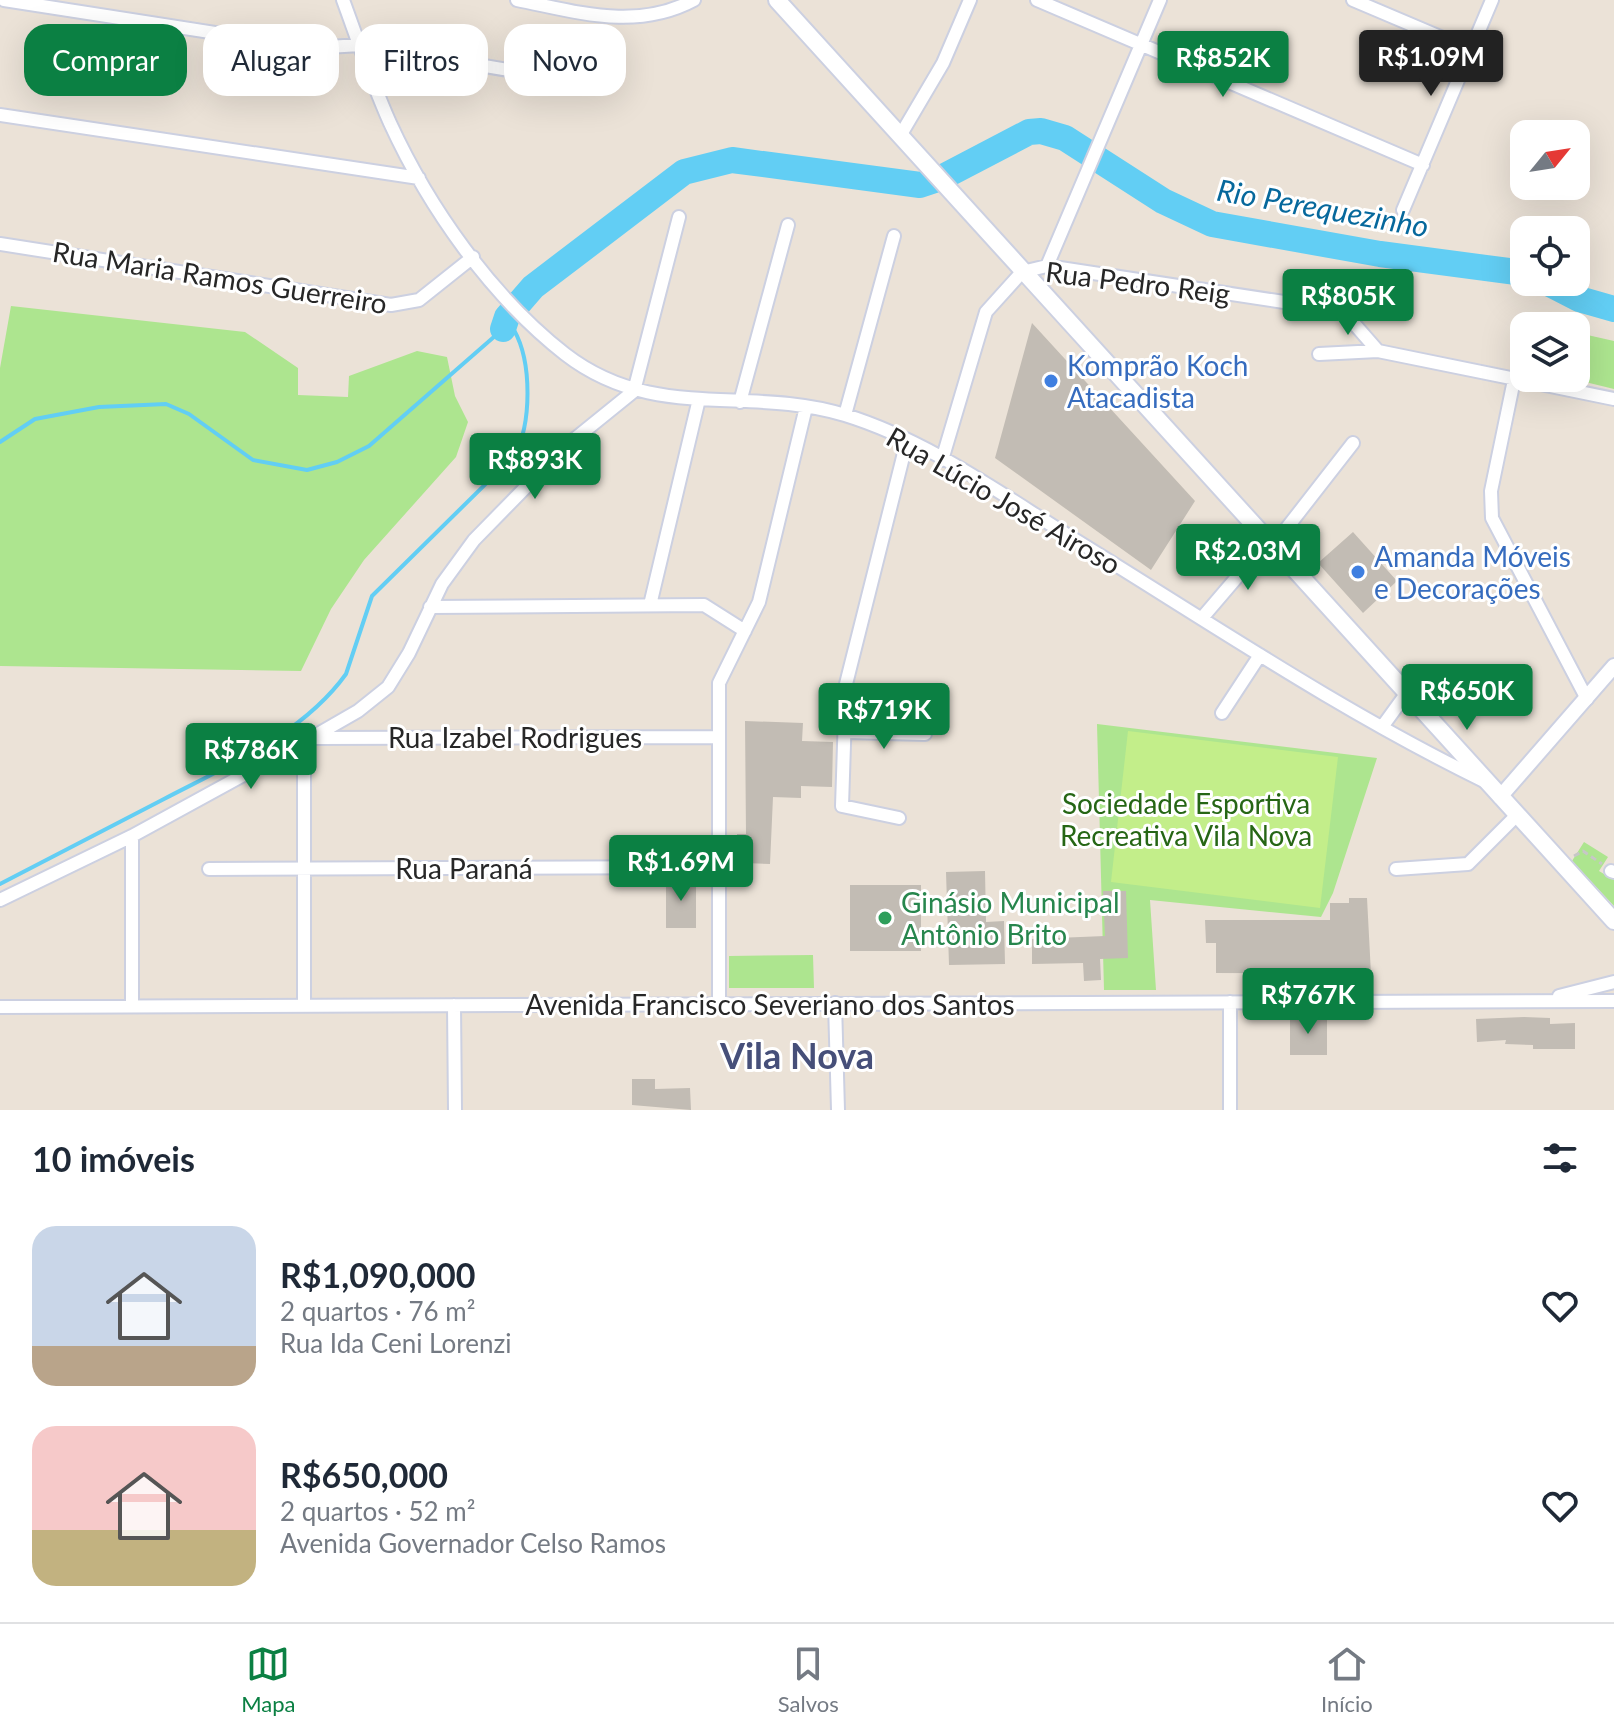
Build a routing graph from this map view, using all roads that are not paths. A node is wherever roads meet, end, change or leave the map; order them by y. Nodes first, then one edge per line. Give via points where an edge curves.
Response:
1 (4, 0) edge
2 (343, 0) edge
3 (517, 0) edge
4 (694, 0) edge
5 (777, 0) edge
6 (970, 0) edge
7 (1037, 0) edge
8 (1160, 0) edge
9 (1353, 0) edge
10 (1492, 0) edge
11 (355, 32) edge
12 (1141, 44) junction
13 (355, 45) edge
14 (1471, 50) junction
15 (380, 96) edge
16 (0, 115) edge
17 (900, 136) junction
18 (1423, 165) junction
19 (419, 178) junction
20 (1403, 210) dead end
21 (679, 217) dead end
22 (788, 225) dead end
23 (894, 236) dead end
24 (0, 244) edge
25 (473, 257) junction
26 (1047, 266) junction
27 (1022, 272) junction
28 (1378, 351) junction
29 (1319, 354) dead end
30 (1510, 379) edge
31 (634, 391) junction
32 (1512, 392) edge
33 (1577, 392) edge
34 (699, 399) junction
35 (1614, 399) edge
36 (740, 402) junction
37 (806, 407) junction
38 (845, 415) junction
39 (907, 441) junction
40 (1353, 443) dead end
41 (942, 460) junction
42 (1270, 544) junction
43 (650, 605) junction
44 (430, 607) junction
45 (1202, 618) junction
46 (745, 631) junction
47 (1260, 655) junction
48 (1614, 666) edge
49 (1609, 684) edge
50 (1406, 694) junction
51 (1587, 699) junction
52 (1222, 713) dead end
53 (1382, 727) junction
54 (844, 732) junction
55 (925, 734) dead end
56 (719, 737) junction
57 (308, 740) junction
58 (1487, 783) junction
59 (1500, 797) junction
60 (1517, 815) junction
61 (899, 818) dead end
62 (132, 836) junction
63 (719, 867) junction
64 (209, 869) dead end
65 (304, 869) junction
66 (1396, 869) dead end
67 (0, 900) edge
68 (1614, 921) edge
69 (1614, 982) edge
70 (1540, 1001) junction
71 (1614, 1001) edge
72 (1230, 1002) junction
73 (835, 1003) junction
74 (719, 1004) junction
75 (304, 1005) junction
76 (454, 1005) junction
77 (132, 1006) junction
78 (0, 1007) edge
79 (455, 1110) edge
80 (838, 1110) edge
81 (1230, 1110) edge

1 - 13 street via 312,48
2 - 11 street, Rua Lúcio José Airoso
3 - 4 street via 627,19
5 - 17 main road
6 - 17 street via 943,63
7 - 12 street
8 - 12 street
9 - 14 street
10 - 14 street
12 - 18 street
12 - 26 street
14 - 18 street
15 - 19 street, Rua Lúcio José Airoso
16 - 19 street
17 - 27 main road
18 - 20 street
19 - 25 street, Rua Lúcio José Airoso
21 - 31 street
22 - 36 street
23 - 38 street
24 - 25 street, Rua Maria Ramos Guerreiro via 391,305 419,300
25 - 31 street, Rua Lúcio José Airoso via 522,316 578,364
26 - 27 street, Rua Pedro Reig
26 - 28 street, Rua Pedro Reig via 1343,311
27 - 41 street via 979,327
27 - 42 main road
28 - 29 street
28 - 30 street
31 - 34 street, Rua Lúcio José Airoso
31 - 44 street via 566,446 506,505 456,563
32 - 51 street via 1491,491 1492,518
33 - 35 street
34 - 36 street, Rua Lúcio José Airoso
34 - 43 street
36 - 37 street, Rua Lúcio José Airoso
37 - 38 street, Rua Lúcio José Airoso
37 - 46 street via 759,602
38 - 39 street, Rua Lúcio José Airoso
39 - 41 street, Rua Lúcio José Airoso
39 - 54 street via 846,684
40 - 42 street
41 - 45 street, Rua Lúcio José Airoso
42 - 45 street
42 - 50 main road
43 - 44 street
43 - 46 street via 704,605
44 - 57 street via 388,687
45 - 47 street, Rua Lúcio José Airoso
46 - 56 street via 719,683
47 - 52 street
47 - 53 street, Rua Lúcio José Airoso
48 - 49 street
49 - 51 street
50 - 53 street
50 - 58 main road
51 - 59 street
53 - 58 street, Rua Lúcio José Airoso
54 - 55 street
54 - 61 street via 842,806
56 - 57 street, Rua Izabel Rodrigues
56 - 63 street
57 - 62 street
57 - 65 street
58 - 59 main road
59 - 60 main road
60 - 66 street via 1468,864
60 - 68 main road
62 - 67 street
62 - 77 street
63 - 65 street, Rua Paraná
63 - 74 street
64 - 65 street, Rua Paraná
65 - 75 street
69 - 70 street, Avenida Francisco Severiano dos Santos
70 - 71 street, Avenida Francisco Severiano dos Santos
70 - 72 street, Avenida Francisco Severiano dos Santos
72 - 73 street, Avenida Francisco Severiano dos Santos
72 - 81 street
73 - 74 street, Avenida Francisco Severiano dos Santos
73 - 80 street
74 - 76 street, Avenida Francisco Severiano dos Santos
75 - 76 street, Avenida Francisco Severiano dos Santos
75 - 77 street, Avenida Francisco Severiano dos Santos
76 - 79 street
77 - 78 street, Avenida Francisco Severiano dos Santos

